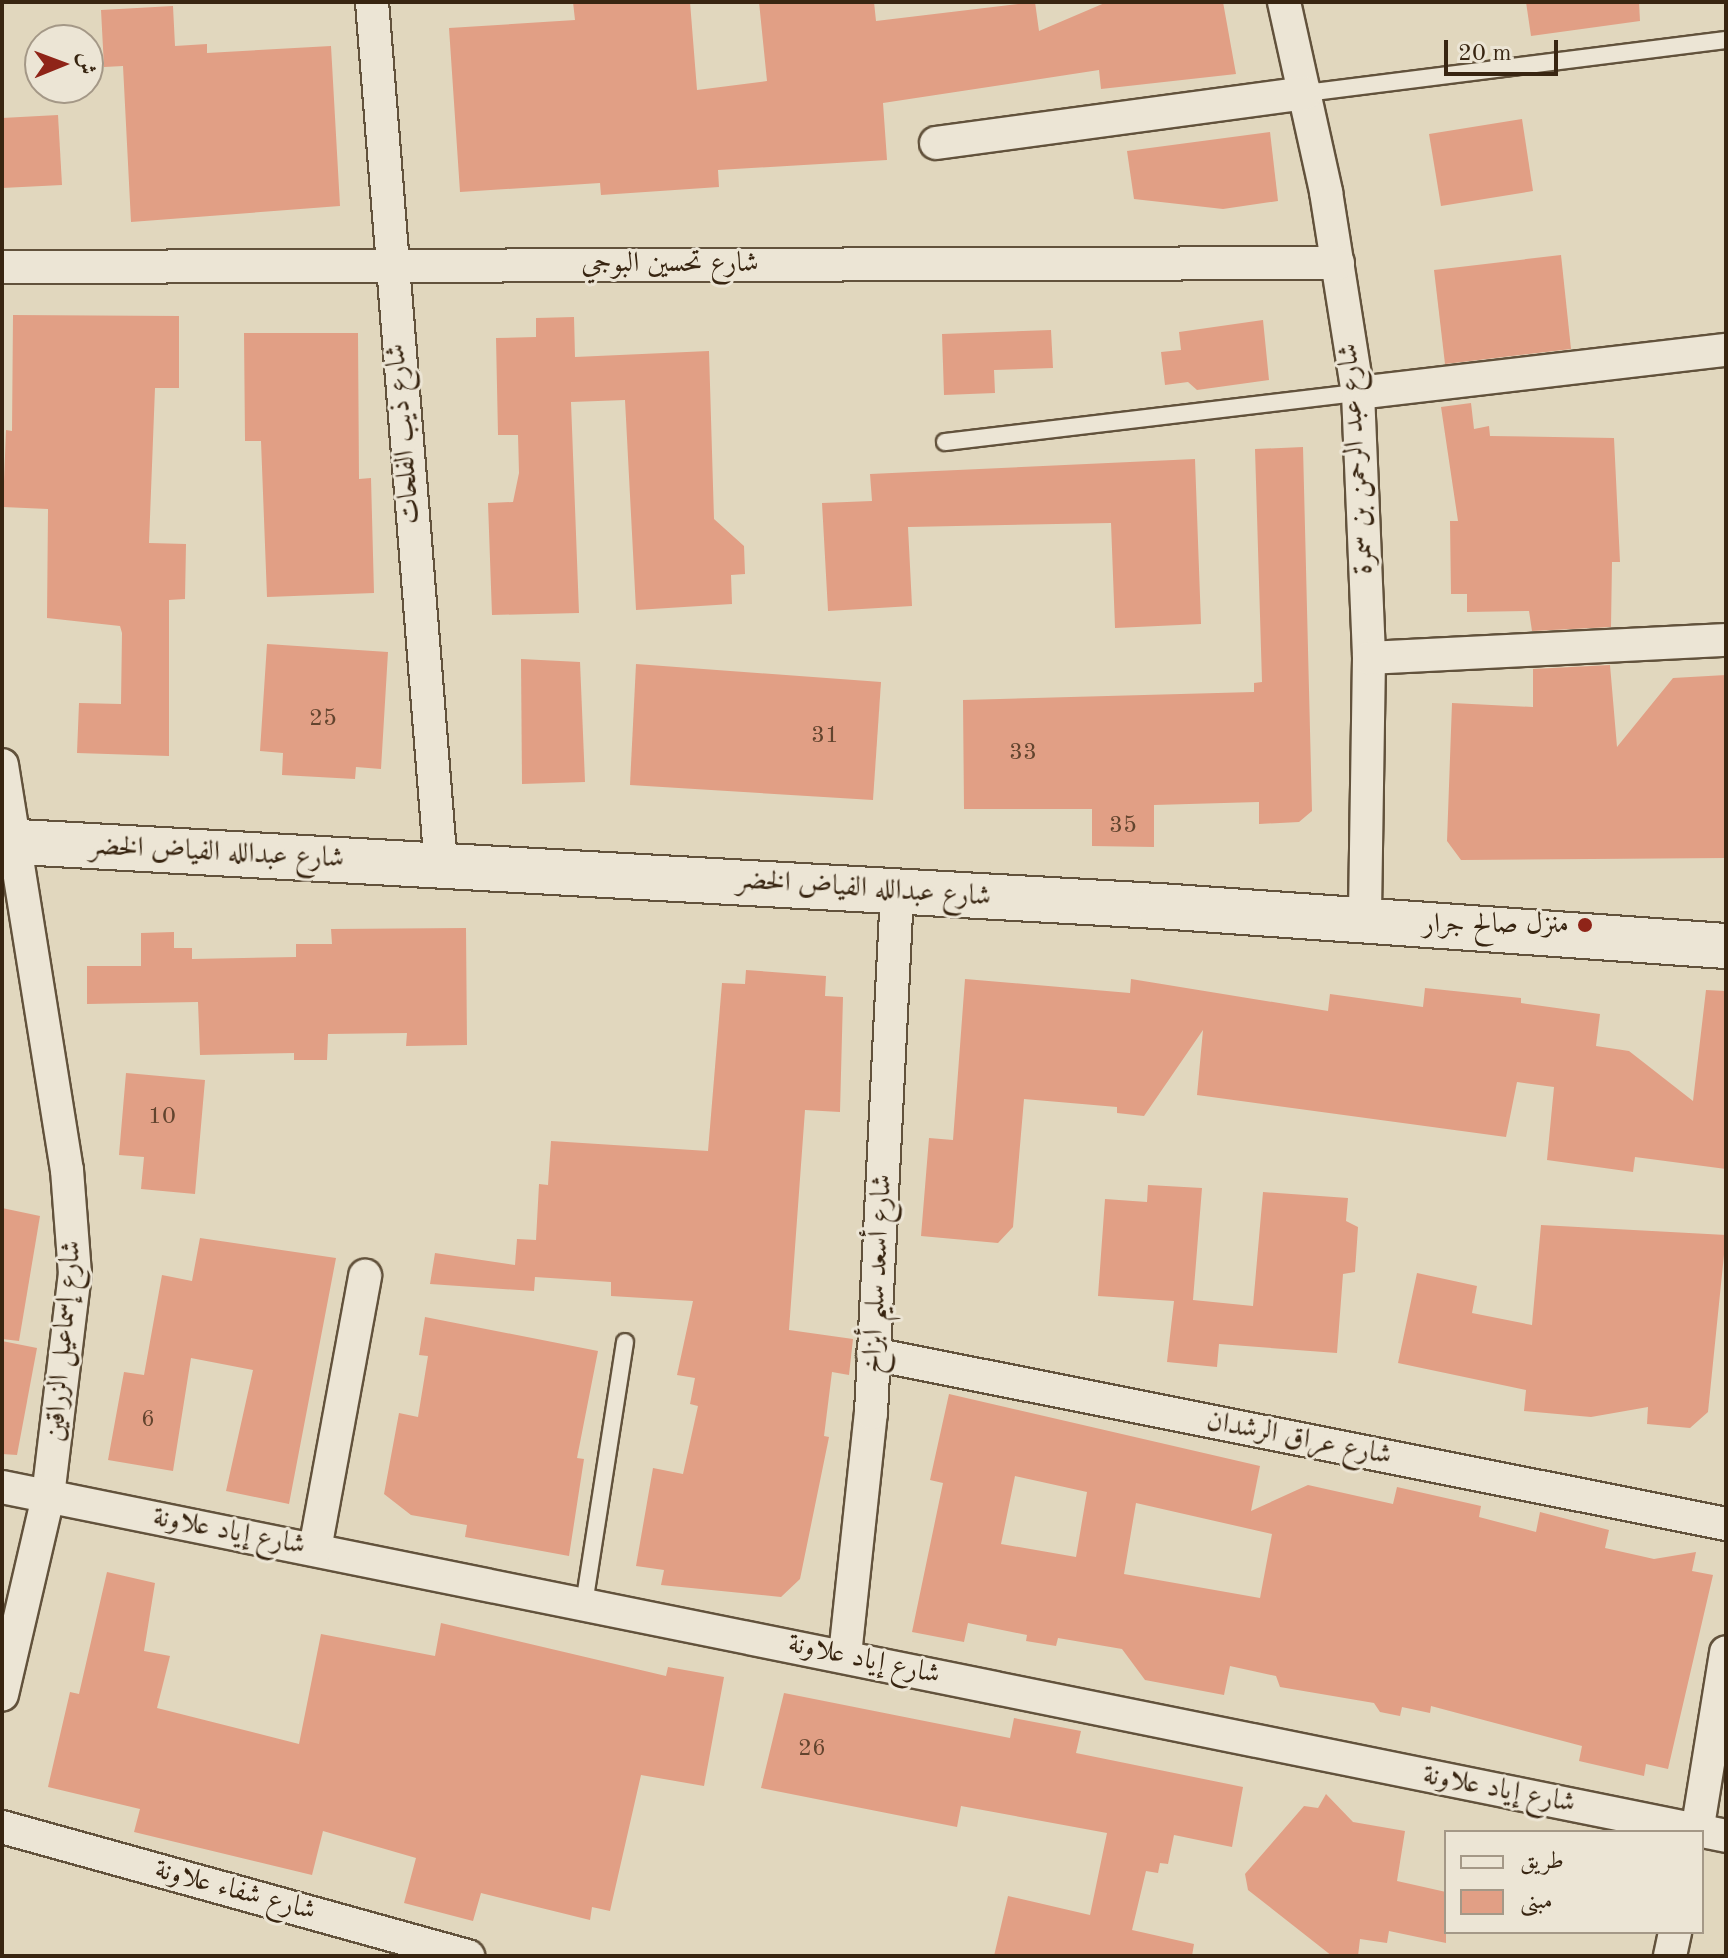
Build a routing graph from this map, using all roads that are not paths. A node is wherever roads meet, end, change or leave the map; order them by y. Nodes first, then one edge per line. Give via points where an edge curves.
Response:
1 (372, 2) edge
2 (1284, 2) edge
3 (1726, 40) edge
4 (1306, 93) junction
5 (936, 143) dead end
6 (1338, 263) junction
7 (389, 266) junction
8 (2, 267) edge
9 (1726, 350) edge
10 (1358, 393) junction
11 (945, 442) dead end
12 (1726, 640) edge
13 (1369, 658) junction
14 (2, 765) edge
15 (9, 841) edge
16 (441, 867) junction
17 (897, 892) junction
18 (1365, 922) junction
19 (1726, 946) edge
20 (365, 1276) dead end
21 (625, 1342) dead end
22 (873, 1354) junction
23 (2, 1487) edge
24 (48, 1497) junction
25 (1726, 1524) edge
26 (315, 1549) junction
27 (584, 1604) junction
28 (1726, 1652) edge
29 (845, 1655) junction
30 (2, 1695) edge
31 (2, 1827) edge
32 (1697, 1830) edge
33 (1707, 1832) edge
34 (1675, 1934) edge
35 (408, 1948) edge
36 (468, 1956) edge
37 (1670, 1956) edge

1 - 7 street, شارع ذيب الفلحات
2 - 4 street, شارع عبد الرحمن بن سمرة
3 - 4 lane
4 - 5 street
4 - 6 street, شارع عبد الرحمن بن سمرة
6 - 7 street, شارع تحسين البوجي
6 - 10 street, شارع عبد الرحمن بن سمرة
7 - 8 street, شارع تحسين البوجي
7 - 16 street, شارع ذيب الفلحات
9 - 10 street
10 - 11 lane
10 - 13 street, شارع عبد الرحمن بن سمرة
12 - 13 street
13 - 18 street, شارع عبد الرحمن بن سمرة
14 - 15 street, شارع إسماعيل الزراقين
15 - 16 street, شارع عبدالله الفياض الخضر
15 - 24 street, شارع إسماعيل الزراقين via 74,1222 69,1353
16 - 17 street, شارع عبدالله الفياض الخضر
17 - 18 street, شارع عبدالله الفياض الخضر
17 - 22 street, شارع أسعد سليم أبزاخ
18 - 19 street, شارع عبدالله الفياض الخضر
20 - 26 street
21 - 27 lane
22 - 25 street, شارع عراق الرشدان
22 - 29 street, شارع أسعد سليم أبزاخ
23 - 24 street, شارع إياد علاونة
24 - 26 street, شارع إياد علاونة
24 - 30 street, شارع إسماعيل الزراقين
26 - 27 street, شارع إياد علاونة
27 - 29 street, شارع إياد علاونة
28 - 33 street
29 - 32 street, شارع إياد علاونة
31 - 35 street, شارع شفاء علاونة
34 - 37 street
35 - 36 street, شارع شفاء علاونة

